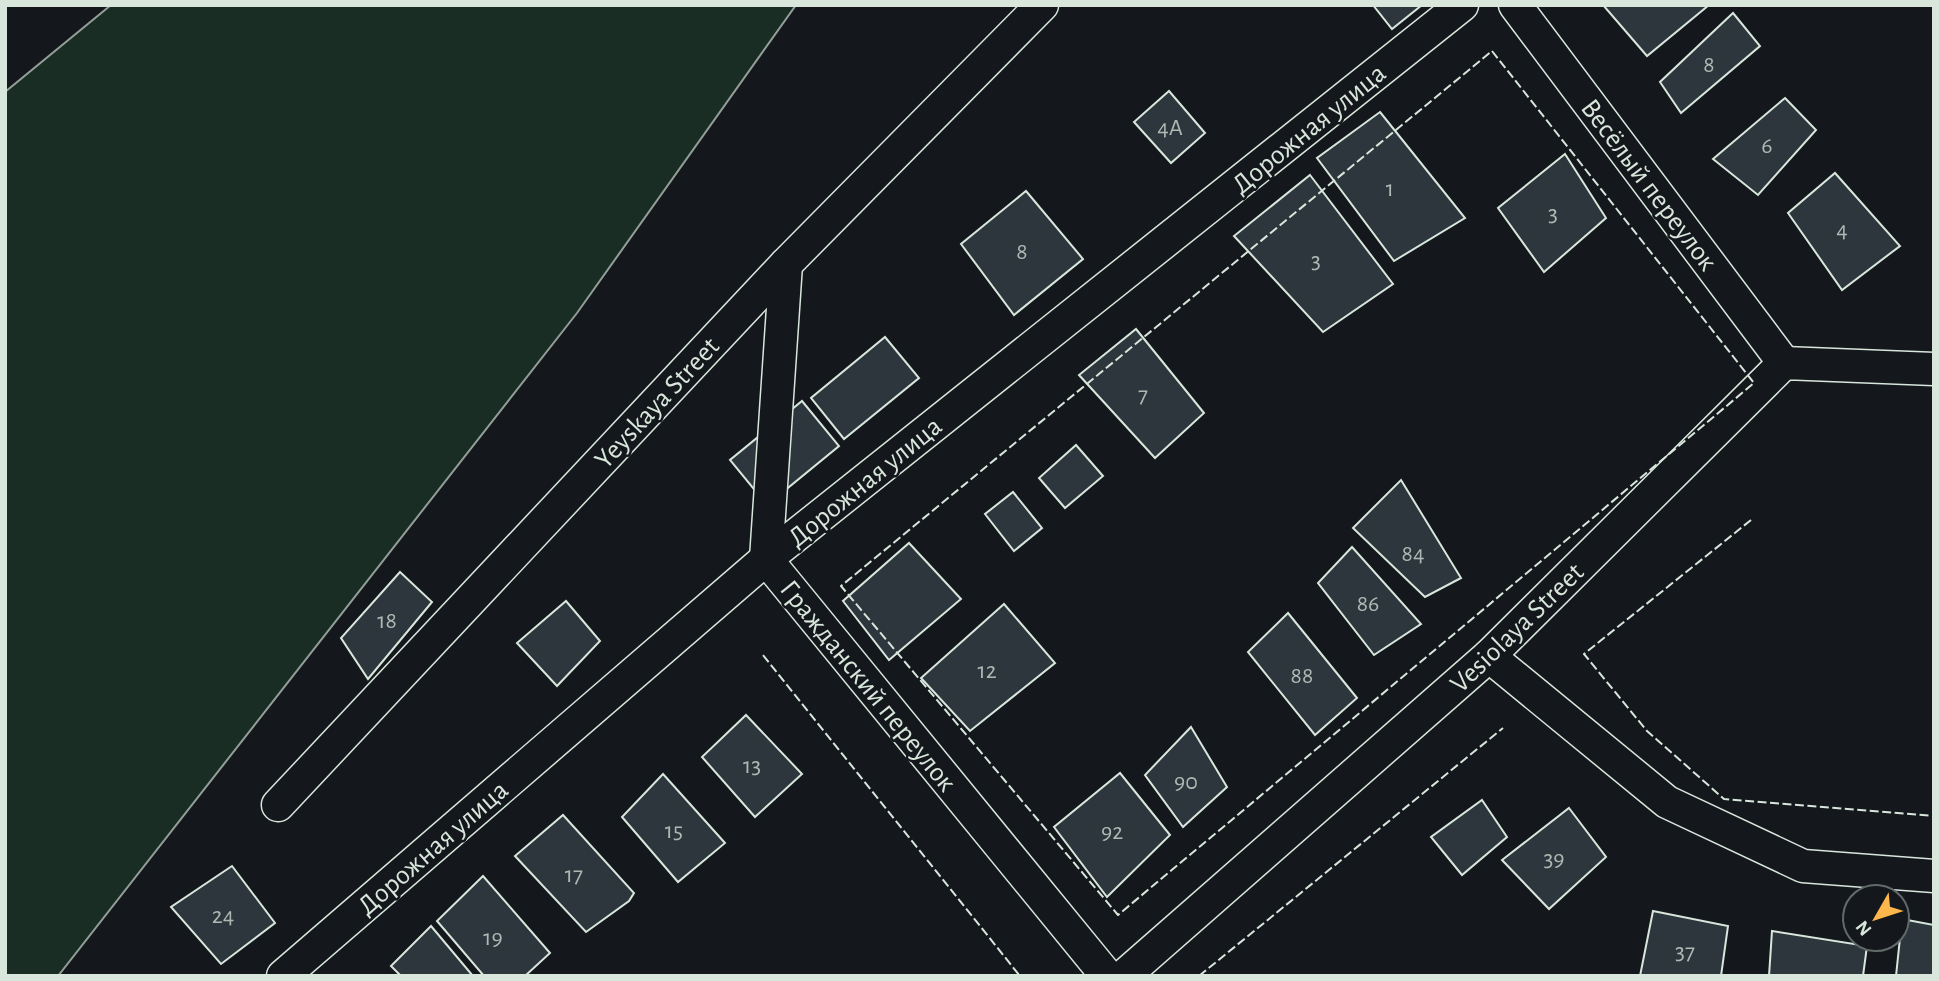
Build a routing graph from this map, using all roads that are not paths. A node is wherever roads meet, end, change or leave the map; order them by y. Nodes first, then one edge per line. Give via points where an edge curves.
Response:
1 (1042, 5) edge
2 (1462, 5) edge
3 (1515, 5) edge
4 (786, 264) junction
5 (1784, 363) junction
6 (1934, 369) edge
7 (766, 559) junction
8 (1489, 656) junction
9 (278, 805) dead end
10 (1934, 876) edge
11 (283, 976) edge
12 (1107, 976) edge
13 (1124, 976) edge

1 - 4 street, Yeyskaya Street
2 - 7 street, Дорожная улица
3 - 5 street, Весёлый переулок
4 - 7 street, Гражданский переулок
4 - 9 street, Yeyskaya Street
5 - 6 street
5 - 8 street, Vesiolaya Street
7 - 11 street, Дорожная улица
7 - 12 street, Гражданский переулок
8 - 10 street via 1667,802 1803,866
8 - 13 street, Vesiolaya Street

